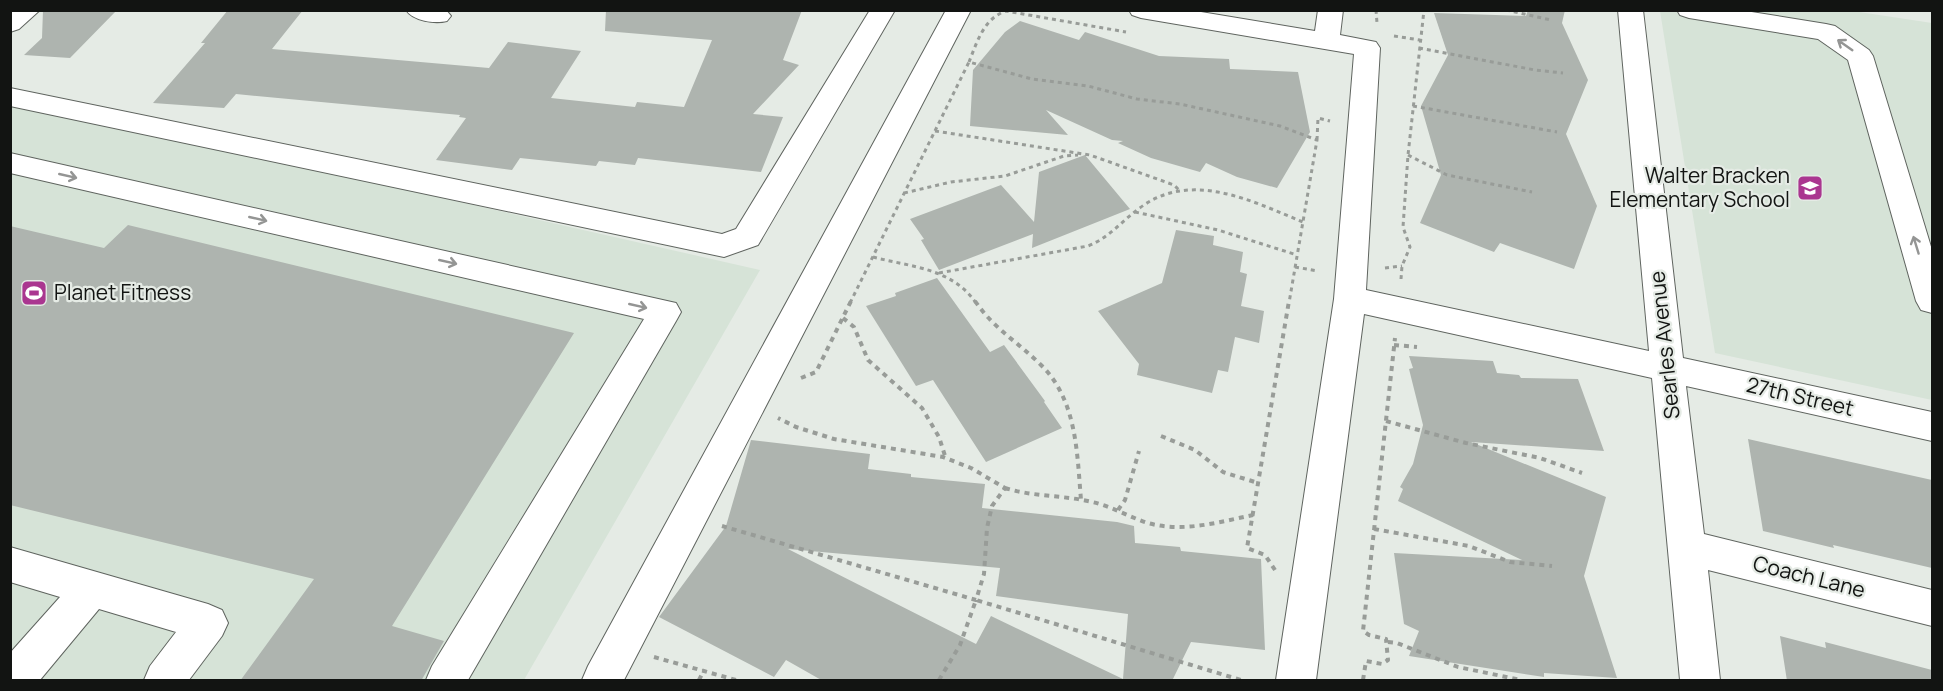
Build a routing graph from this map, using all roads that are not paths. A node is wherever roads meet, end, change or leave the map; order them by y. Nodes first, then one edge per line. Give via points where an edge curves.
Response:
1 (28, 10) edge
2 (883, 10) edge
3 (959, 10) edge
4 (1331, 10) edge
5 (1630, 10) edge
6 (1689, 10) edge
7 (1136, 22) edge
8 (10, 24) edge
9 (1326, 42) junction
10 (10, 96) edge
11 (10, 163) edge
12 (1350, 299) junction
13 (1932, 301) edge
14 (1668, 367) junction
15 (1932, 426) edge
16 (1686, 547) junction
17 (10, 564) edge
18 (92, 588) junction
19 (1932, 608) edge
20 (14, 681) edge
21 (164, 681) edge
22 (446, 681) edge
23 (602, 681) edge
24 (1296, 681) edge
25 (1700, 681) edge

1 - 8 street
2 - 10 street via 747,237 723,246
3 - 23 street
4 - 9 street
5 - 14 street, Searles Avenue
13 -> 6 street via 1860,56 1826,32
7 - 9 street
9 - 12 street via 1367,48
11 -> 22 street via 665,312
12 - 14 street, 27th Street
12 - 24 street
14 - 15 street, 27th Street
14 - 16 street, Searles Avenue
16 - 19 street, Coach Lane
16 - 25 street, Searles Avenue
17 - 18 street
18 - 20 street
18 - 21 street via 208,623

